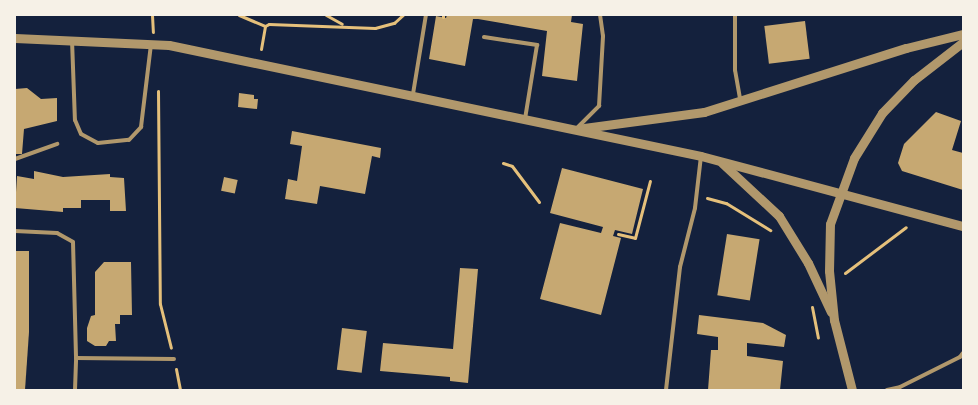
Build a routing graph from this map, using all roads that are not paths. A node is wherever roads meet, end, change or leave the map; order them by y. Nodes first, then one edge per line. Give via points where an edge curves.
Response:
1 (426, 15) edge
2 (600, 15) edge
3 (734, 15) edge
4 (963, 34) edge
5 (484, 36) dead end
6 (15, 38) edge
7 (72, 38) junction
8 (963, 42) edge
9 (151, 43) junction
10 (412, 96) junction
11 (740, 101) junction
12 (524, 120) junction
13 (576, 129) junction
14 (57, 144) dead end
15 (701, 156) junction
16 (15, 159) edge
17 (720, 161) junction
18 (840, 192) junction
19 (963, 226) edge
20 (15, 231) edge
21 (834, 320) junction
22 (963, 353) edge
23 (76, 358) junction
24 (174, 359) road end
25 (75, 390) edge
26 (666, 390) edge
27 (852, 390) edge
28 (886, 390) edge

1 - 10 lane
2 - 13 lane via 603,36 599,106
3 - 11 lane via 735,70
4 - 11 street via 906,48
5 - 12 lane via 537,46
6 - 7 street
7 - 9 street
7 - 9 lane via 75,120 81,134 98,143 129,140 142,127
8 - 18 street via 914,80 882,113 862,142
9 - 10 street
10 - 12 street
11 - 13 street via 704,112
12 - 13 street
13 - 15 street
14 - 16 lane
15 - 17 street
15 - 26 lane via 697,196 680,267
17 - 18 street
17 - 21 street via 779,216 808,263
18 - 19 street
18 - 21 street via 830,224 828,248
20 - 23 lane via 57,233 73,242
21 - 27 street
22 - 28 lane via 960,358 900,388
23 - 24 lane
23 - 25 lane

